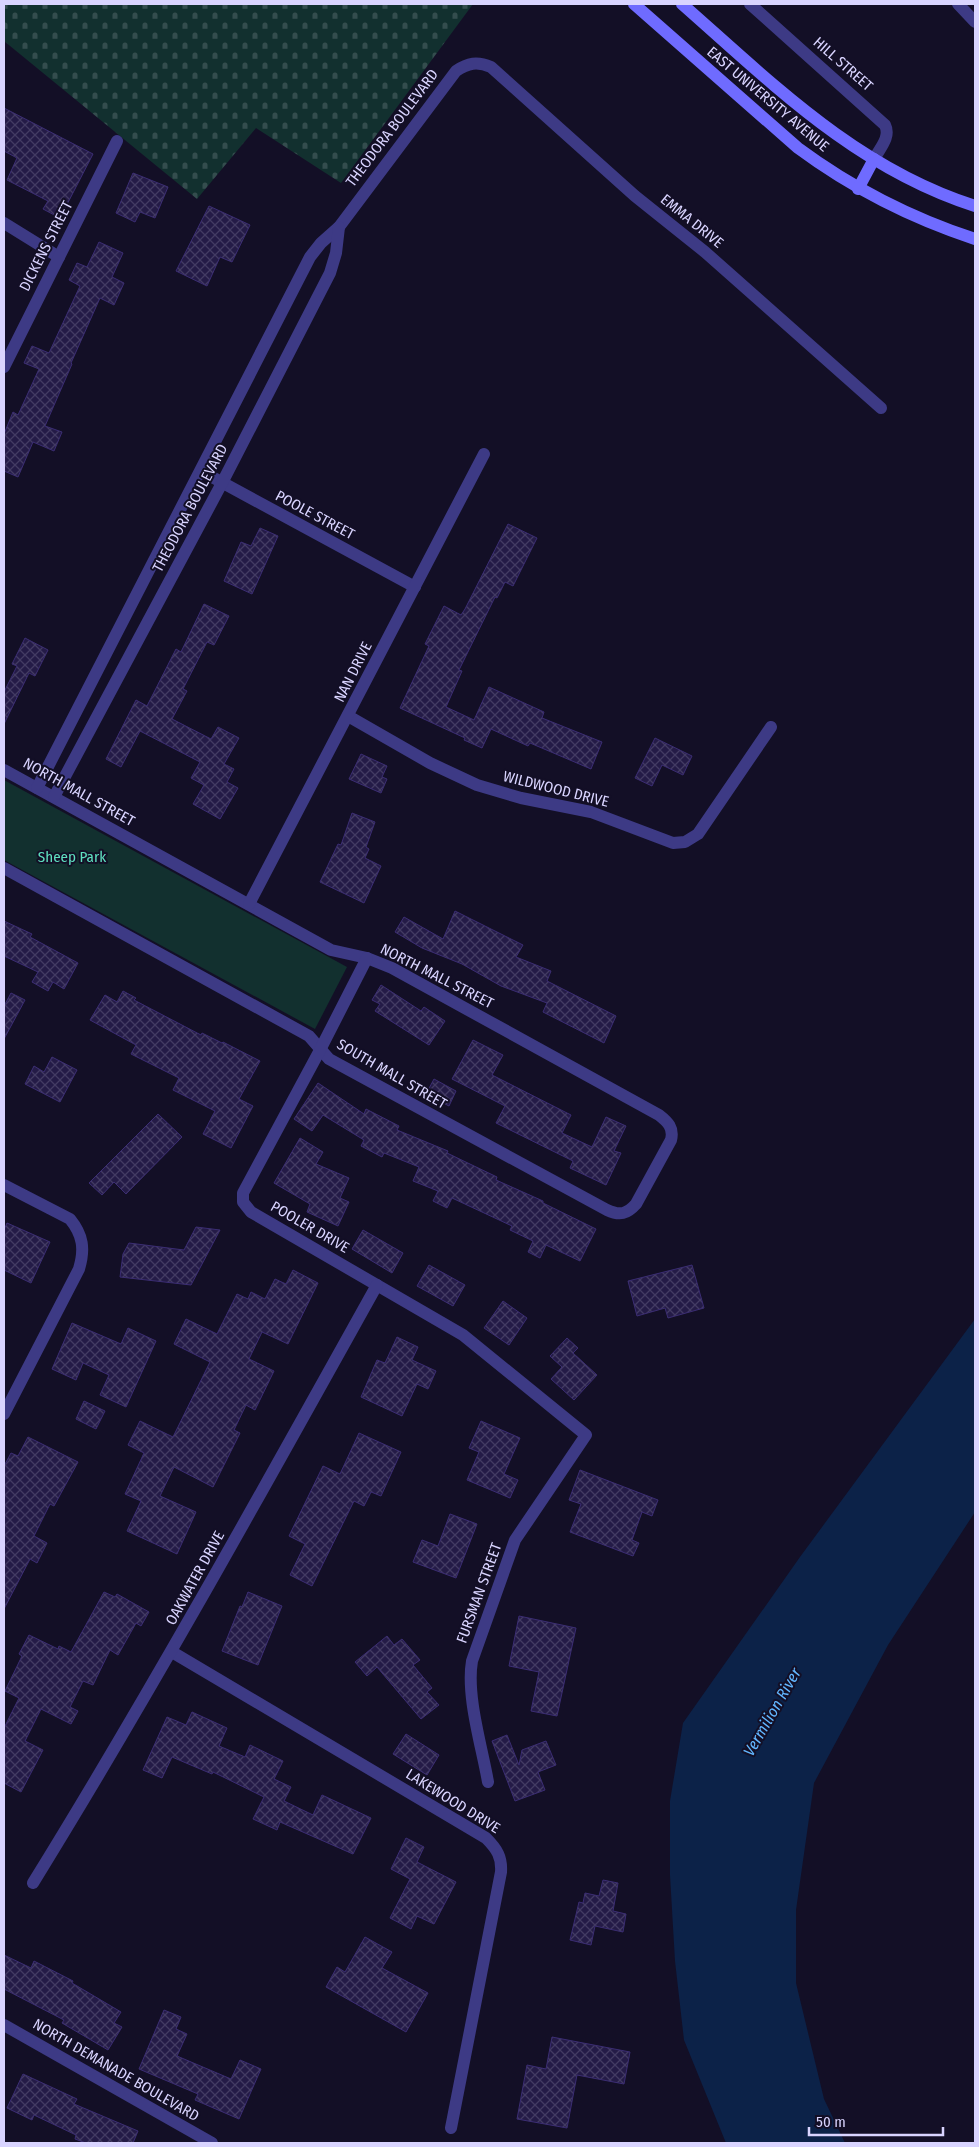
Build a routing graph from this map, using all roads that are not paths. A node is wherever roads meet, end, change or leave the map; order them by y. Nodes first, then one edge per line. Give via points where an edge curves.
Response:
1 (634, 4) edge
2 (682, 4) edge
3 (750, 4) edge
4 (958, 4) edge
5 (975, 22) edge
6 (482, 63) joint
7 (118, 141) dead end
8 (874, 159) junction
9 (858, 188) junction
10 (975, 206) edge
11 (4, 223) edge
12 (339, 227) junction
13 (975, 239) edge
14 (59, 257) junction
15 (4, 367) edge
16 (881, 408) dead end
17 (484, 454) dead end
18 (200, 471) junction
19 (222, 482) junction
20 (415, 587) junction
21 (348, 716) junction
22 (771, 727) dead end
23 (4, 770) edge
24 (38, 788) junction
25 (54, 797) junction
26 (4, 868) edge
27 (249, 904) junction
28 (367, 958) junction
29 (320, 1050) junction
30 (652, 1175) joint
31 (4, 1184) edge
32 (378, 1285) junction
33 (4, 1414) edge
34 (586, 1435) joint
35 (172, 1652) junction
36 (488, 1782) dead end
37 (33, 1882) dead end
38 (4, 2025) edge
39 (451, 2128) dead end
40 (212, 2143) edge

1 - 9 main road, EAST UNIVERSITY AVENUE via 798,148
2 - 8 main road, EAST UNIVERSITY AVENUE via 810,116
3 - 8 street, HILL STREET via 885,125 887,137
4 - 5 street
6 - 12 street, THEODORA BOULEVARD via 465,65 456,71
6 - 16 street, EMMA DRIVE via 491,66 635,196 705,252
7 - 14 street, DICKENS STREET
8 - 9 main road
8 - 10 main road, EAST UNIVERSITY AVENUE via 912,180
9 - 13 main road, EAST UNIVERSITY AVENUE via 908,213
11 - 14 street
12 - 18 street, THEODORA BOULEVARD via 310,257
12 - 19 street, THEODORA BOULEVARD via 330,273
14 - 15 street, DICKENS STREET
17 - 20 street, NAN DRIVE
18 - 19 street, POOLE STREET
18 - 24 street, THEODORA BOULEVARD
19 - 20 street, POOLE STREET
19 - 25 street, THEODORA BOULEVARD
20 - 21 street, NAN DRIVE
21 - 22 street, WILDWOOD DRIVE via 430,763 477,785 521,798 591,812 673,843 685,842 698,834
21 - 27 street, NAN DRIVE
23 - 24 street, NORTH MALL STREET
24 - 25 street, NORTH MALL STREET
25 - 27 street, NORTH MALL STREET
26 - 29 street, SOUTH MALL STREET via 309,1036
27 - 28 street, NORTH MALL STREET via 331,950
28 - 29 street, POOLER DRIVE
28 - 30 street, NORTH MALL STREET via 392,968 659,1115 671,1126 673,1134
29 - 30 street, SOUTH MALL STREET via 329,1059 614,1213 630,1211
29 - 32 street, POOLER DRIVE via 244,1193 243,1202 251,1212
31 - 33 street via 70,1219 82,1239 84,1254
32 - 34 street, POOLER DRIVE via 463,1335
32 - 35 street, OAKWATER DRIVE
34 - 36 street, FURSMAN STREET via 515,1540 472,1661 472,1699
35 - 37 street, OAKWATER DRIVE
35 - 39 street, LAKEWOOD DRIVE via 486,1838 496,1848 501,1872
38 - 40 street, NORTH DEMANADE BOULEVARD

